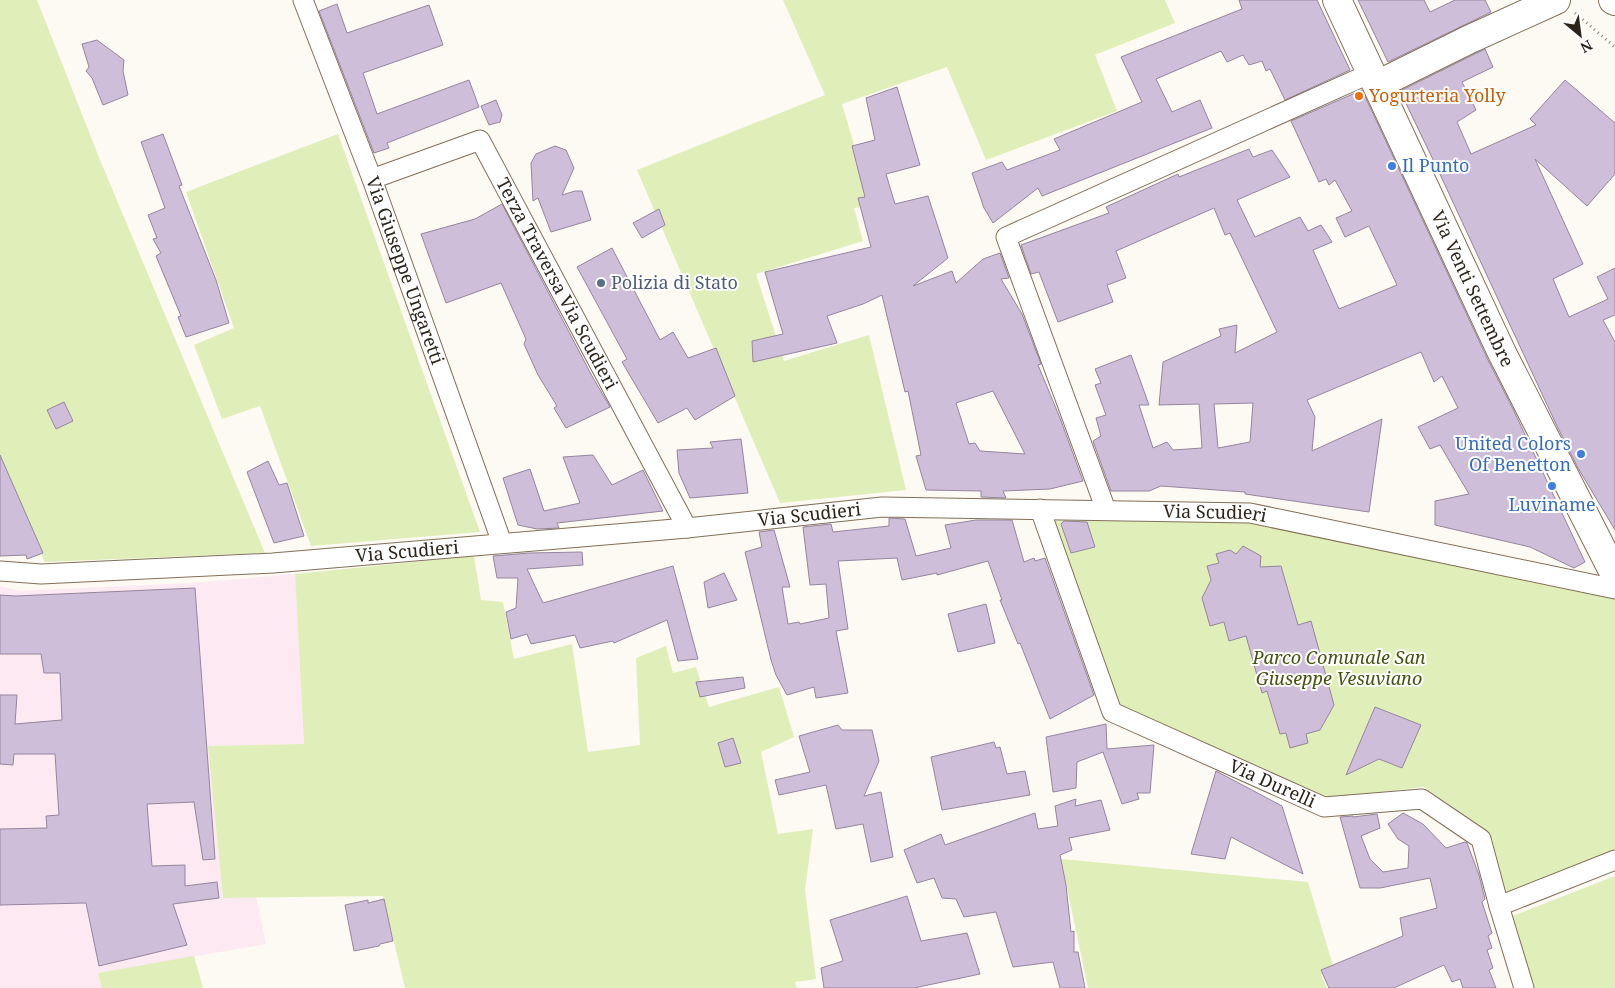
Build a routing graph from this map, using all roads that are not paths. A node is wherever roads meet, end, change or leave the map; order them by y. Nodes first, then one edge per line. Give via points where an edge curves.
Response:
1 (303, 0) edge
2 (1338, 0) edge
3 (1563, 5) edge
4 (1374, 79) junction
5 (372, 179) junction
6 (1040, 510) junction
7 (1106, 510) junction
8 (687, 528) junction
9 (502, 543) junction
10 (0, 572) edge
11 (1615, 575) edge
12 (1615, 589) edge
13 (1615, 860) edge
14 (1499, 906) junction
15 (1524, 988) edge

1 - 5 street, Via Giuseppe Ungaretti
2 - 4 main road, Via Venti Settembre
3 - 4 main road
4 - 7 street via 1006,237
4 - 11 main road, Via Venti Settembre via 1502,353
5 - 8 street, Terza Traversa Via Scudieri via 480,140
5 - 9 street, Via Giuseppe Ungaretti
6 - 7 street, Via Scudieri
6 - 8 street, Via Scudieri via 882,506
6 - 14 street, Via Durelli via 1112,712 1324,807 1422,799 1481,839
7 - 12 street, Via Scudieri via 1250,513
8 - 9 street, Via Scudieri
9 - 10 street, Via Scudieri via 273,563 41,574
13 - 14 street
14 - 15 street, Via Durelli

